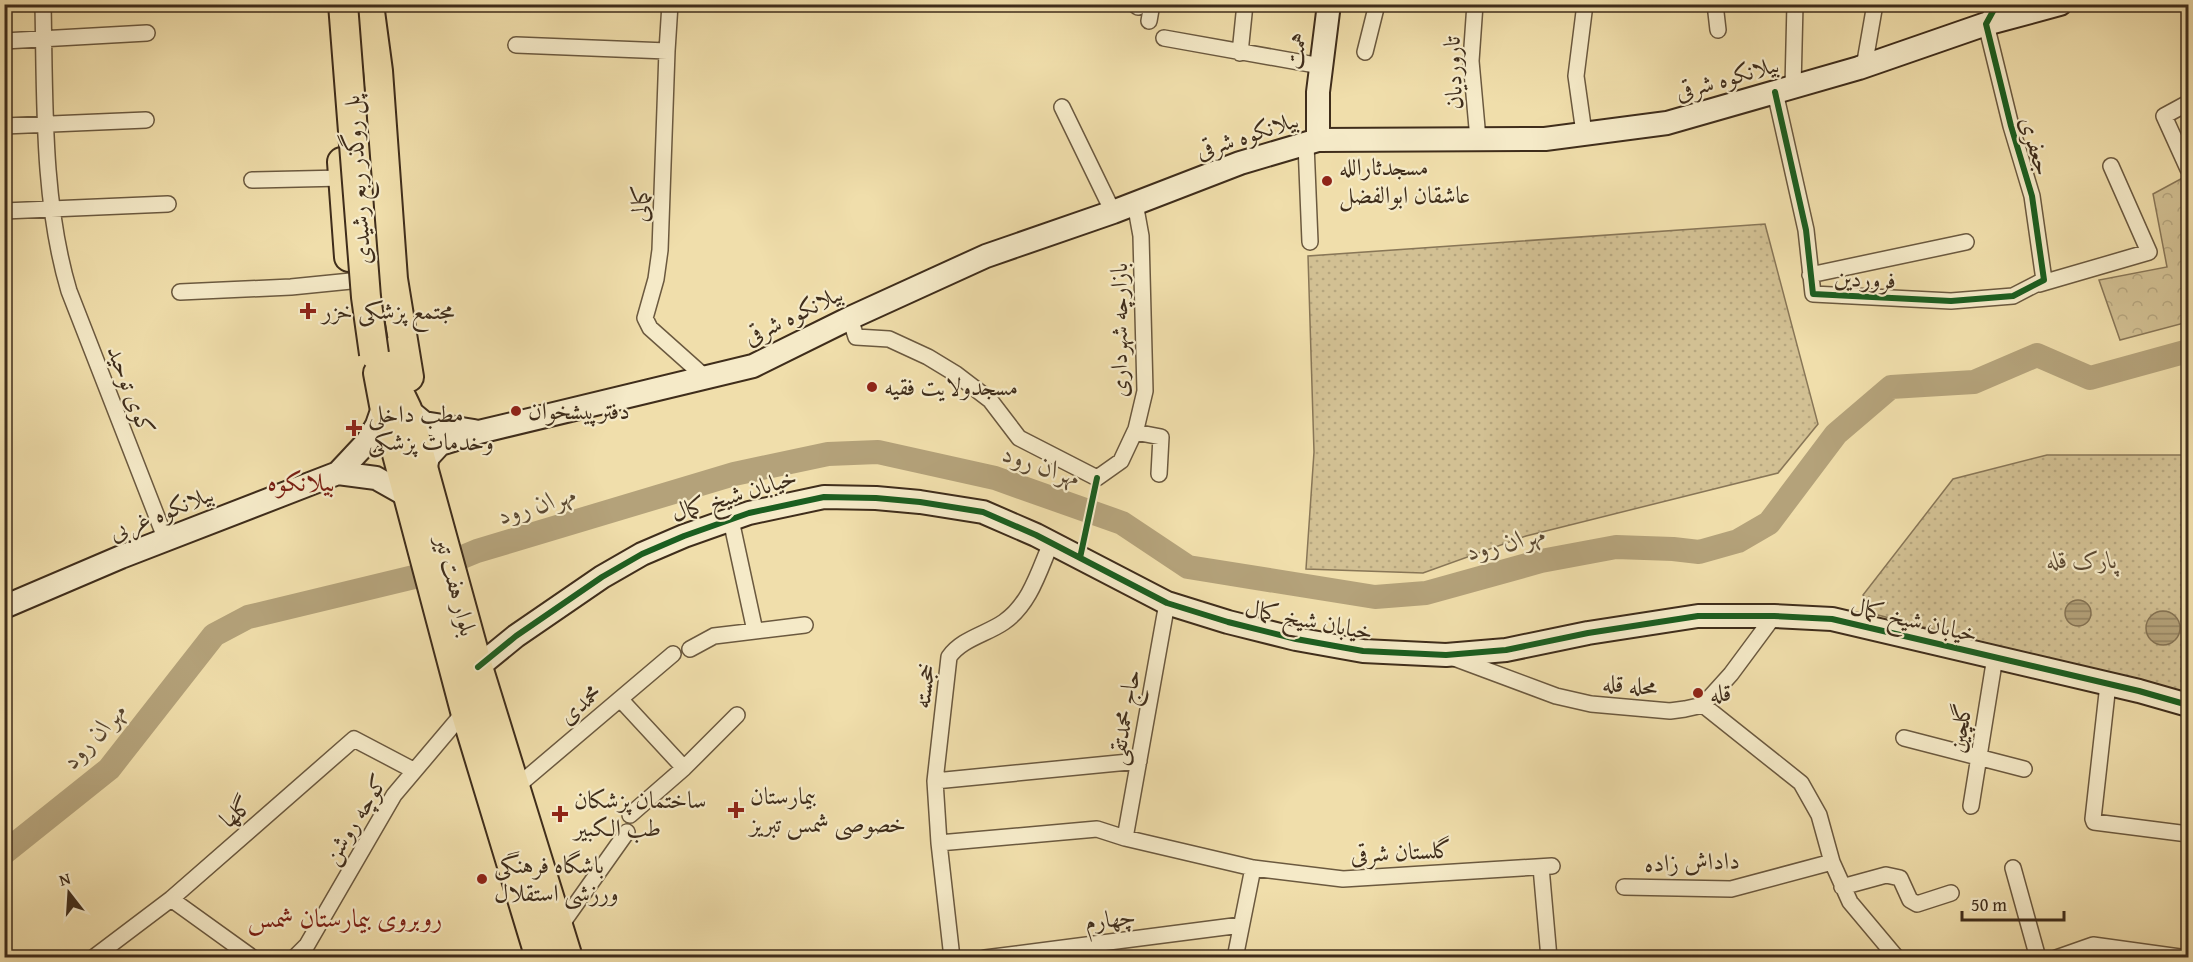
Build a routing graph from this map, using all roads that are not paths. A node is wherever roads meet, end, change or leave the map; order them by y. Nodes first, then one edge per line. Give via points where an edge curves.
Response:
1 (43, 4) edge
2 (330, 4) edge
3 (343, 4) edge
4 (357, 4) edge
5 (369, 4) edge
6 (670, 4) edge
7 (1245, 4) edge
8 (1329, 4) edge
9 (1377, 4) edge
10 (1475, 4) edge
11 (1585, 4) edge
12 (1715, 4) edge
13 (1795, 4) edge
14 (1875, 4) edge
15 (1997, 4) edge
16 (2060, 4) edge
17 (1141, 5) edge
18 (1149, 21) dead end
19 (1986, 24) junction
20 (1718, 30) dead end
21 (147, 33) dead end
22 (1164, 38) dead end
23 (43, 40) junction
24 (4, 41) edge
25 (516, 45) dead end
26 (667, 51) junction
27 (1365, 52) dead end
28 (1240, 53) junction
29 (1321, 66) junction
30 (1864, 67) junction
31 (1784, 90) junction
32 (2188, 103) edge
33 (1062, 107) dead end
34 (146, 120) dead end
35 (45, 124) junction
36 (4, 126) edge
37 (383, 130) junction
38 (340, 132) junction
39 (1584, 134) junction
40 (1478, 139) junction
41 (1312, 142) junction
42 (2111, 166) dead end
43 (2188, 169) edge
44 (343, 178) junction
45 (252, 180) dead end
46 (1136, 203) junction
47 (168, 204) dead end
48 (53, 208) junction
49 (4, 211) edge
50 (1113, 212) junction
51 (1310, 242) dead end
52 (1966, 242) dead end
53 (1810, 275) junction
54 (351, 281) junction
55 (2042, 282) junction
56 (180, 292) dead end
57 (850, 318) junction
58 (381, 353) junction
59 (706, 378) junction
60 (391, 402) junction
61 (479, 432) junction
62 (1135, 432) junction
63 (425, 471) junction
64 (338, 473) junction
65 (1159, 474) dead end
66 (408, 496) junction
67 (731, 520) junction
68 (430, 535) junction
69 (166, 540) junction
70 (1051, 543) junction
71 (447, 597) junction
72 (1167, 603) junction
73 (4, 607) edge
74 (1774, 616) junction
75 (805, 625) dead end
76 (755, 631) junction
77 (690, 650) dead end
78 (673, 654) dead end
79 (1446, 655) junction
80 (1995, 657) junction
81 (478, 667) junction
82 (2108, 684) junction
83 (621, 700) junction
84 (1703, 705) junction
85 (2188, 705) edge
86 (465, 711) junction
87 (737, 715) dead end
88 (1904, 738) dead end
89 (1978, 758) junction
90 (1139, 760) junction
91 (684, 768) junction
92 (2024, 769) dead end
93 (413, 770) junction
94 (935, 781) junction
95 (516, 788) junction
96 (1971, 806) dead end
97 (630, 815) dead end
98 (627, 832) dead end
99 (2188, 834) edge
100 (1125, 838) junction
101 (939, 843) junction
102 (1832, 862) junction
103 (1253, 868) junction
104 (2013, 868) dead end
105 (1624, 887) dead end
106 (1842, 887) junction
107 (1951, 893) dead end
108 (171, 899) junction
109 (1241, 925) junction
110 (559, 928) junction
111 (93, 957) edge
112 (253, 957) edge
113 (294, 957) edge
114 (540, 957) edge
115 (568, 957) edge
116 (952, 957) edge
117 (985, 957) edge
118 (1235, 957) edge
119 (1549, 957) edge
120 (1897, 957) edge
121 (2038, 957) edge
122 (2056, 957) edge
123 (2187, 957) edge

1 - 23 street, کوی توحید
2 - 38 highway
3 - 58 highway, پل روگذر ربع رشیدی, bridge via 366,297
4 - 58 highway, پل روگذر ربع رشیدی
5 - 37 highway
6 - 26 street, کمالی
7 - 28 street
8 - 29 street, همت
9 - 27 street
10 - 40 street, تاروردیان via 1471,61
11 - 39 street via 1576,76
12 - 20 street
13 - 31 street
14 - 30 street
15 - 19 street
16 - 19 street, بیلانکوه شرقی
17 - 18 street
19 - 30 street, بیلانکوه شرقی
19 - 55 street, جعفری via 2032,196
21 - 23 street
22 - 28 street
23 - 24 street
23 - 35 street, کوی توحید
25 - 26 street
26 - 59 street, کمالی via 660,250 645,318 650,328
28 - 29 street
29 - 41 street, همت
30 - 31 street, بیلانکوه شرقی
31 - 39 street, بیلانکوه شرقی via 1667,123
31 - 53 street, فروردین
32 - 43 street via 2164,116
33 - 50 street
34 - 35 street
35 - 36 street
35 - 48 street, کوی توحید
37 - 38 highway via 374,120 361,115 350,119
37 - 60 highway via 393,279 411,388
38 - 44 highway
39 - 40 street, بیلانکوه شرقی
40 - 41 street, بیلانکوه شرقی
41 - 46 street, بیلانکوه شرقی via 1240,163
41 - 51 street
42 - 55 street via 2149,252
44 - 45 street
44 - 54 highway
46 - 50 street, بیلانکوه شرقی
46 - 62 street, بازارچه شهرداری via 1141,236 1145,392
47 - 48 street
48 - 49 street
48 - 69 street, کوی توحید via 58,256 73,302
50 - 57 street, بیلانکوه شرقی via 986,256
52 - 53 street
53 - 55 street, فروردین via 1813,294 1951,301 2013,296
54 - 56 street
54 - 60 highway via 366,366
57 - 59 street, بیلانکوه شرقی via 753,366
57 - 62 street, بازارچه شهرداری via 856,337 889,339 947,368 990,400 1019,438 1097,478 1121,461
58 - 60 highway, بلوار هفت تیر
59 - 61 street, بیلانکوه شرقی
60 - 61 street, بیلانکوه شرقی via 424,423
60 - 63 highway, بلوار هفت تیر
60 - 64 street, بیلانکوه غربی via 368,442
60 - 66 highway, بلوار هفت تیر
61 - 63 street, بیلانکوه شرقی via 440,444 428,457
62 - 65 street via 1161,437
63 - 68 highway, بلوار هفت تیر
64 - 66 street, بیلانکوه غربی via 376,478
64 - 69 street, بیلانکوه غربی
66 - 68 highway, بلوار هفت تیر
67 - 70 street, خیابان شیخ کمال via 824,497 876,498 983,512
67 - 76 street
67 - 81 street, خیابان شیخ کمال via 642,554 558,606
68 - 71 highway, بلوار هفت تیر
69 - 73 street, بیلانکوه غربی
70 - 72 street, خیابان شیخ کمال
70 - 94 street, خجسته via 1026,600 1006,621 954,650 949,657
71 - 81 highway, بلوار هفت تیر
71 - 86 highway, بلوار هفت تیر
72 - 79 street, خیابان شیخ کمال via 1296,639 1363,651
72 - 90 street, حاج محمدتقی
74 - 79 street, خیابان شیخ کمال via 1698,616 1506,650
74 - 80 street, خیابان شیخ کمال via 1832,619
74 - 84 street
75 - 76 street
76 - 77 street via 714,636
78 - 83 street, محمدی
79 - 84 street, محله قله via 1556,696 1591,704 1670,711
80 - 82 street, خیابان شیخ کمال
80 - 89 street, گلچین
81 - 95 highway, بلوار هفت تیر
82 - 85 street, خیابان شیخ کمال
82 - 99 street via 2094,822
83 - 91 street
83 - 95 street, محمدی
84 - 102 street via 1801,783 1819,815
86 - 93 street, کوچه روشن
86 - 114 highway, بلوار هفت تیر
87 - 91 street
88 - 89 street
89 - 92 street
89 - 96 street, گلچین
90 - 94 street
90 - 100 street, حاج محمدتقی
91 - 97 street
93 - 108 street, گلها via 354,739
93 - 113 street, کوچه روشن via 394,795 308,945
94 - 101 street, خجسته
95 - 110 highway, بلوار هفت تیر
98 - 110 street
100 - 101 street, گلستان شرقی via 1097,829
100 - 103 street, گلستان شرقی
101 - 116 street, خجسته
102 - 105 street, داداش زاده via 1731,888
102 - 106 street
103 - 109 street
103 - 119 street, گلستان شرقی via 1343,879 1546,867
104 - 121 street
106 - 107 street via 1886,875 1900,878 1910,900 1917,904
106 - 120 street
108 - 111 street, گلها
108 - 112 street
109 - 117 street, چهارم
109 - 118 street
110 - 115 highway, بلوار هفت تیر
122 - 123 street via 2093,945

